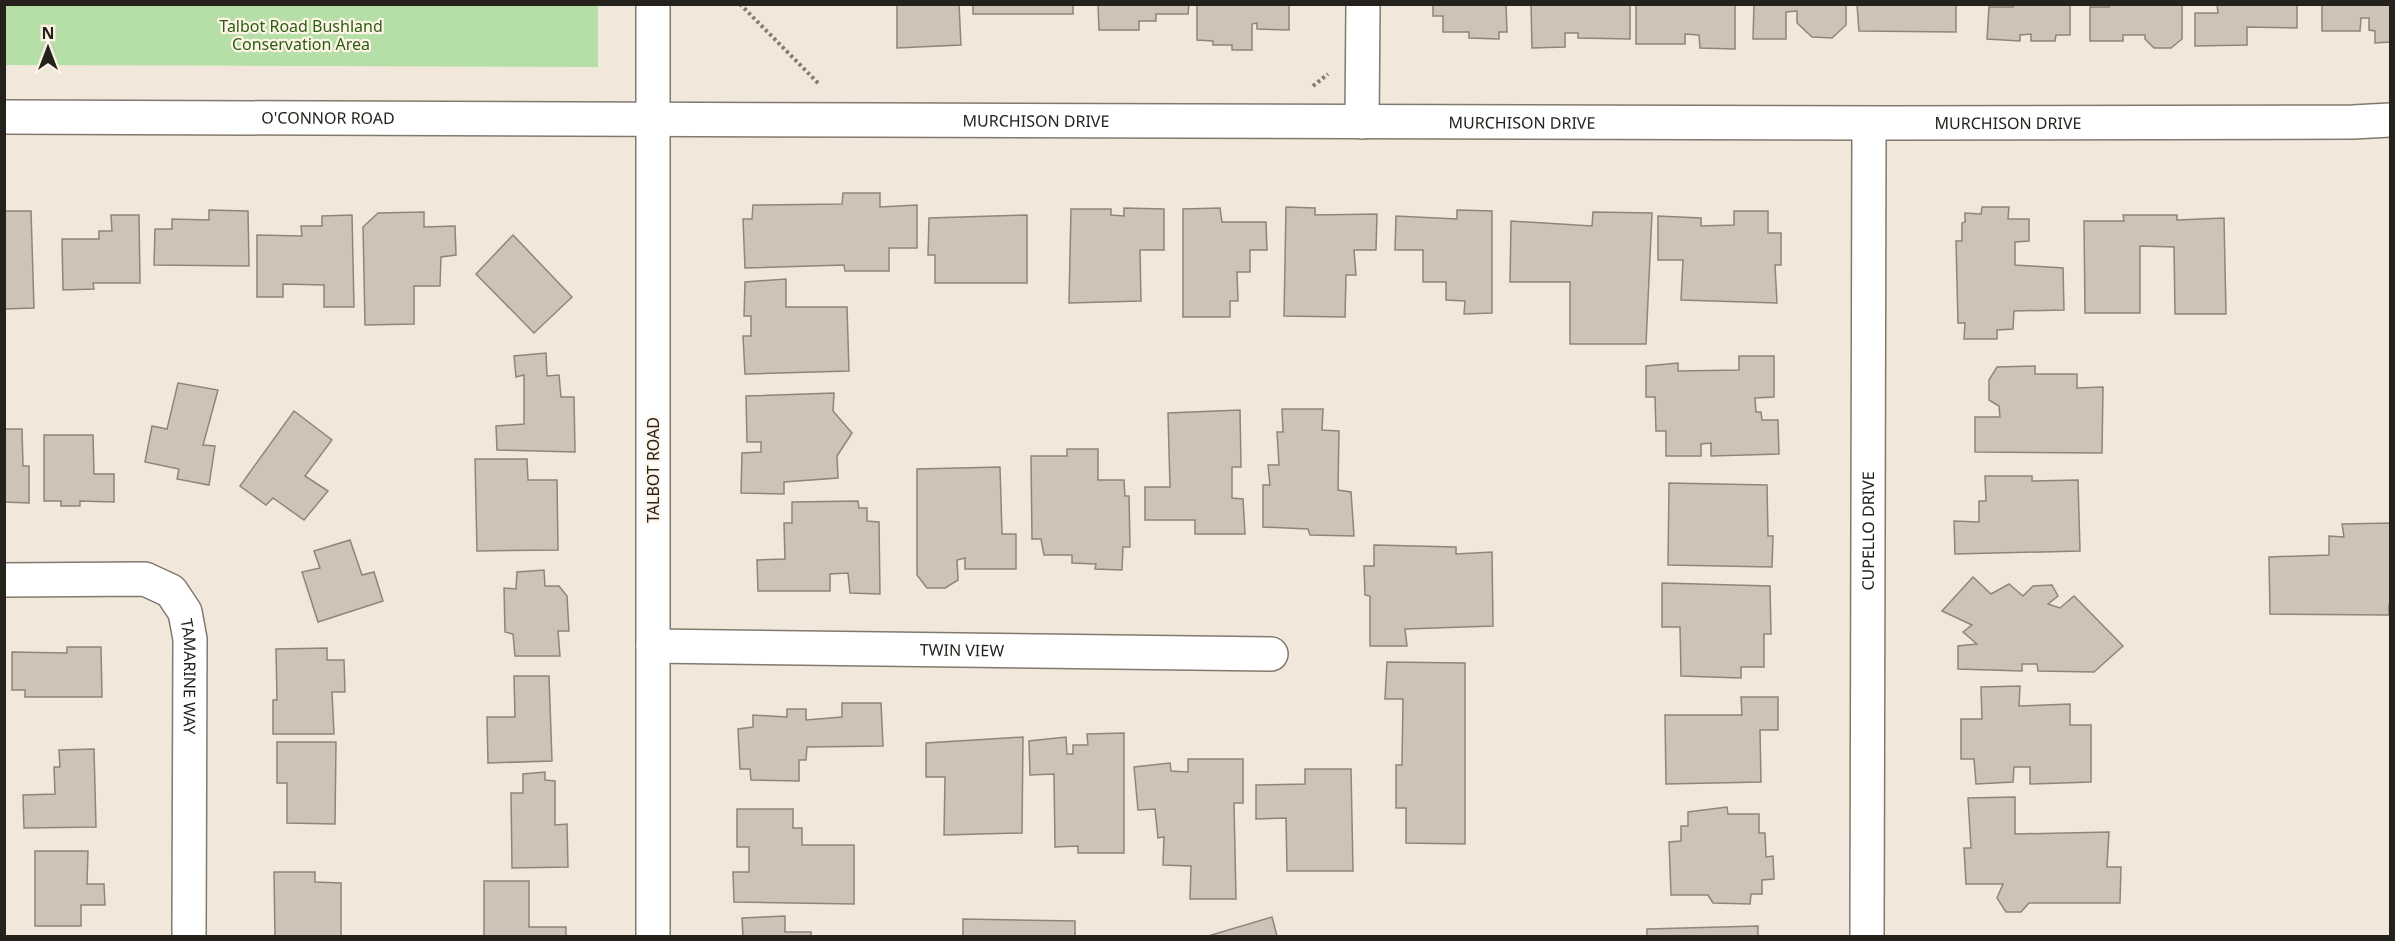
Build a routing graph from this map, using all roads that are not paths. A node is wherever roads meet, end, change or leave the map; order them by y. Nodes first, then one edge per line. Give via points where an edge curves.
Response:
1 (653, 4) edge
2 (1363, 4) edge
3 (4, 117) edge
4 (652, 117) junction
5 (2391, 120) edge
6 (1362, 122) junction
7 (1869, 124) junction
8 (4, 580) edge
9 (653, 646) junction
10 (1271, 654) dead end
11 (189, 936) edge
12 (653, 936) edge
13 (1867, 936) edge

1 - 4 street, TALBOT ROAD
2 - 6 street
3 - 4 street, O'CONNOR ROAD
4 - 6 street, MURCHISON DRIVE
4 - 9 street, TALBOT ROAD
5 - 7 street, MURCHISON DRIVE
6 - 7 street, MURCHISON DRIVE
7 - 13 street, CUPELLO DRIVE
8 - 11 street, TAMARINE WAY via 145,579 171,591 185,612 190,639
9 - 10 street, TWIN VIEW
9 - 12 street, TALBOT ROAD

